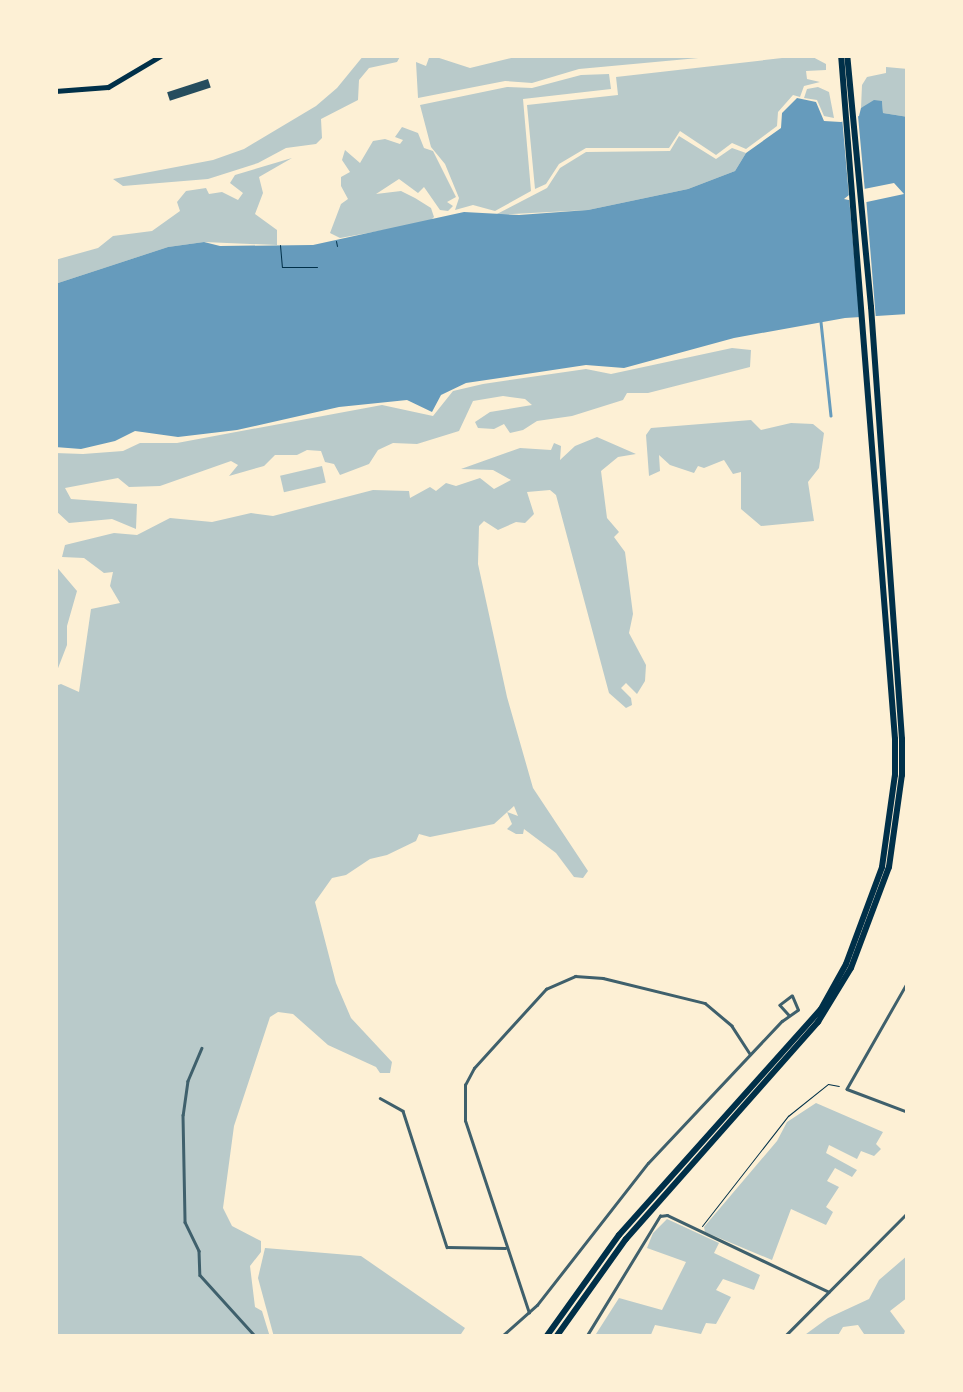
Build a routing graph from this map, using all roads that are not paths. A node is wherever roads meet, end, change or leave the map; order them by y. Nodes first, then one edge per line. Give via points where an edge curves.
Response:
1 (162, 55) edge
2 (844, 55) edge
3 (55, 91) edge
4 (875, 437) junction
5 (908, 982) edge
6 (782, 1011) junction
7 (789, 1015) junction
8 (782, 1021) junction
9 (202, 1048) dead end
10 (750, 1054) junction
11 (380, 1098) dead end
12 (908, 1112) edge
13 (908, 1212) edge
14 (506, 1248) junction
15 (829, 1292) junction
16 (528, 1313) junction
17 (590, 1336) edge
18 (256, 1337) edge
19 (502, 1337) edge
20 (546, 1337) edge
21 (556, 1337) edge
22 (784, 1337) edge

1 - 3 main road via 108,87
2 - 4 highway
4 - 20 highway via 896,739 878,885 820,1009 618,1235
4 - 21 highway via 902,757 884,888 851,968 818,1022 626,1239
5 - 12 street via 847,1088
6 - 7 street
6 - 7 street via 782,1000 797,999 798,1010
6 - 8 street
7 - 8 street
8 - 10 street
9 - 18 street via 183,1115 185,1222 199,1250 200,1275
10 - 14 street via 726,1020 684,995 589,976 546,988 465,1085 465,1120
10 - 16 street via 648,1163
11 - 14 street via 403,1112 448,1247
13 - 15 street
14 - 16 street
15 - 17 street via 667,1214
15 - 22 street
16 - 19 street

